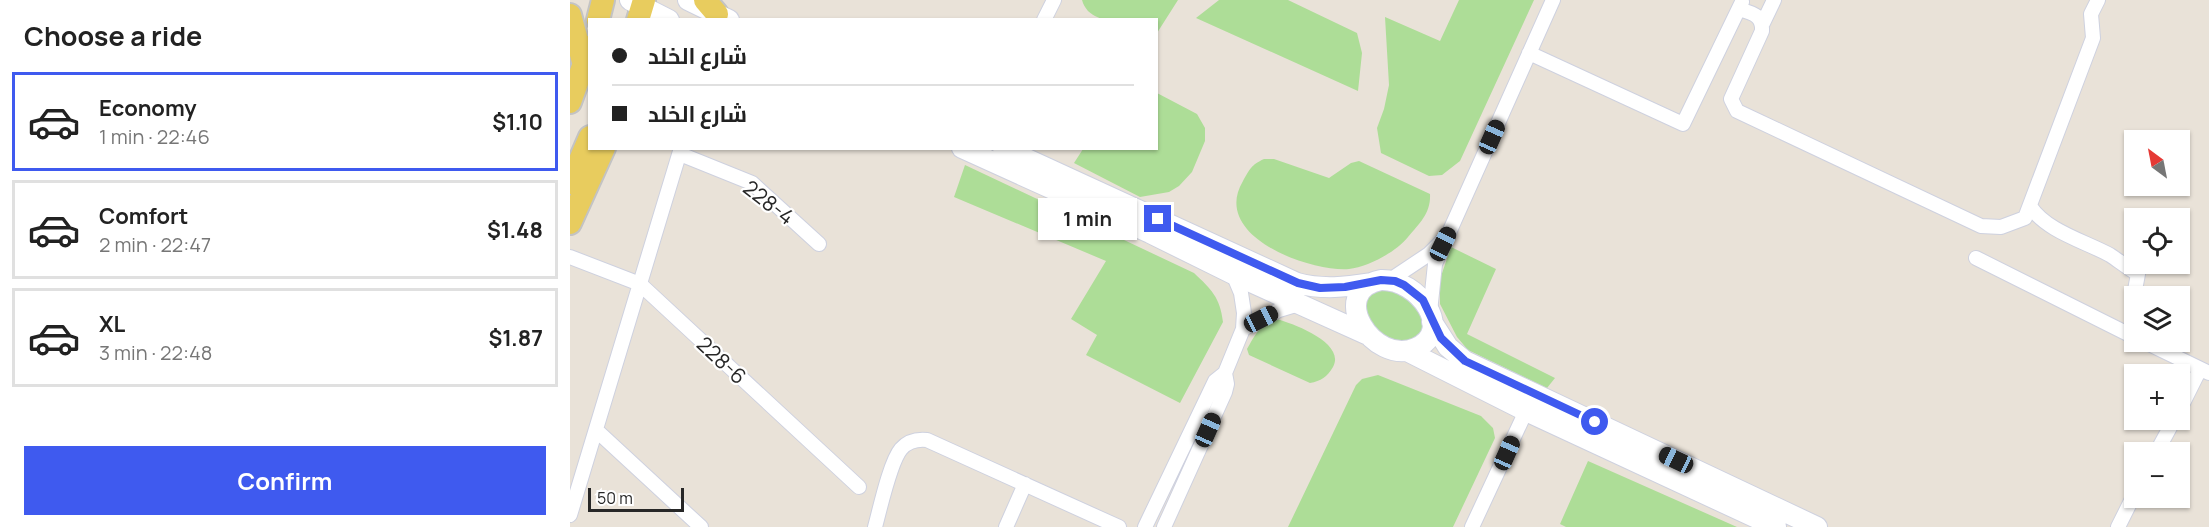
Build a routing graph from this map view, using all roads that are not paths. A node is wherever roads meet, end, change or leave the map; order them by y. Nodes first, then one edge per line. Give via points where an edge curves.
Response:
1 (603, 0) edge
2 (688, 0) edge
3 (1053, 0) edge
4 (1552, 0) edge
5 (1774, 0) edge
6 (2098, 0) edge
7 (1741, 4) edge
8 (638, 6) edge
9 (716, 13) edge
10 (570, 15) edge
11 (598, 18) edge
12 (665, 18) edge
13 (1045, 18) edge
14 (1763, 23) junction
15 (1530, 53) junction
16 (587, 56) edge
17 (570, 102) edge
18 (588, 142) edge
19 (603, 150) edge
20 (967, 150) edge
21 (1009, 150) edge
22 (680, 151) edge
23 (570, 183) edge
24 (2030, 206) junction
25 (570, 223) edge
26 (1154, 226) junction
27 (1449, 232) junction
28 (819, 244) dead end
29 (570, 258) edge
30 (1976, 258) dead end
31 (1233, 274) junction
32 (1381, 282) junction
33 (640, 284) junction
34 (2136, 286) edge
35 (1299, 304) junction
36 (1431, 317) junction
37 (1243, 329) junction
38 (2124, 332) edge
39 (1368, 335) junction
40 (1407, 351) junction
41 (2166, 352) edge
42 (2205, 371) edge
43 (1225, 373) junction
44 (2190, 394) edge
45 (1526, 411) junction
46 (596, 430) junction
47 (1025, 484) junction
48 (859, 487) dead end
49 (2128, 508) edge
50 (570, 515) edge
51 (701, 527) edge
52 (875, 527) edge
53 (1006, 527) edge
54 (1119, 527) edge
55 (1145, 527) edge
56 (1164, 527) edge
57 (1473, 527) edge
58 (1776, 527) edge
59 (1817, 527) edge
60 (2118, 527) edge

1 - 11 main road
2 - 9 main road
3 - 13 street
4 - 15 street
5 - 14 street
6 - 24 street via 2091,14 2093,38
7 - 14 street
7 - 15 street via 1683,124
8 - 12 main road
10 - 16 main road
14 - 24 street via 1731,99 1737,111 1981,226 2013,224 2025,218
15 - 27 street
16 - 17 main road
18 - 23 main road
19 - 25 main road
20 - 26 main road
21 - 26 main road
22 - 28 street, 228-4 via 752,183
22 - 33 street
24 - 34 street via 2036,216 2050,225 2138,274
26 - 31 main road
26 - 32 main road via 1298,283 1320,288
27 - 32 street via 1429,254
27 - 36 street via 1435,264
29 - 33 street, 228-6
30 - 38 street
31 - 35 main road
31 - 37 street via 1244,313
32 - 36 main road via 1413,289
32 - 39 main road via 1361,292 1356,305 1358,319
33 - 46 street
33 - 48 street, 228-6
35 - 37 street
35 - 39 main road
36 - 40 main road via 1427,339
36 - 59 main road via 1448,347 1465,361
37 - 43 street
39 - 40 main road via 1384,346
40 - 45 main road
41 - 42 street
42 - 44 street
43 - 55 street via 1215,381
43 - 56 street via 1225,392
45 - 57 street
45 - 58 main road
46 - 50 street
46 - 51 street
47 - 52 street via 927,440 915,440 895,458
47 - 53 street
47 - 54 street
49 - 60 street

